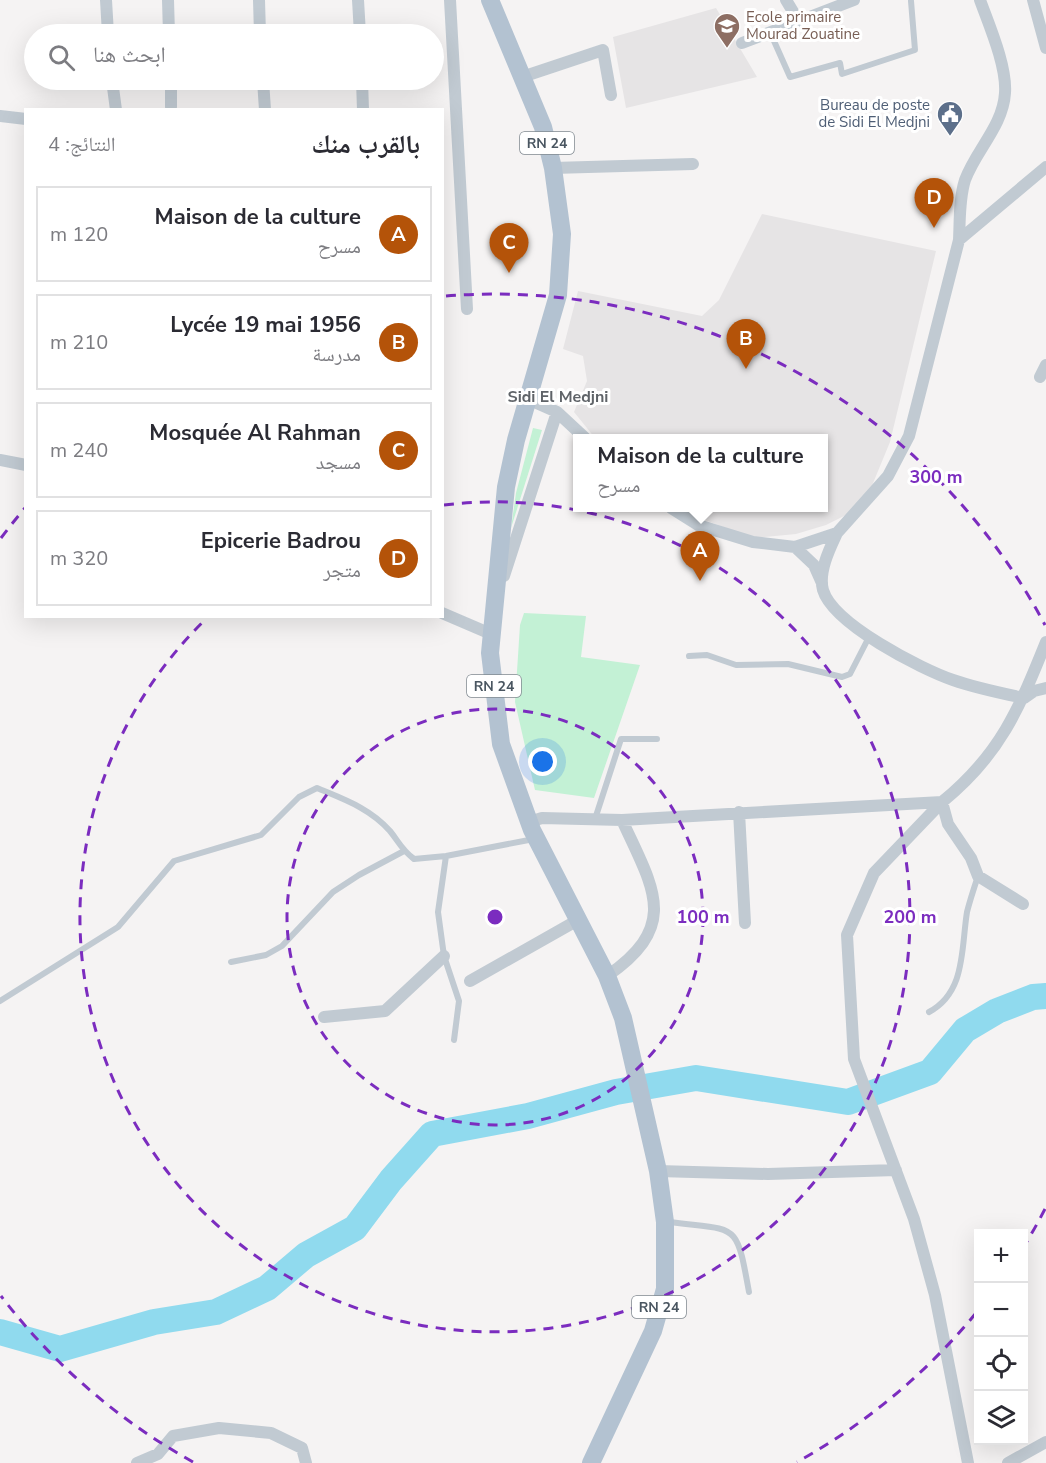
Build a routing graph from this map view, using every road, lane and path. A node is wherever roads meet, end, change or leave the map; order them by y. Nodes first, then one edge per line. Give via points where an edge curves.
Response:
1 (106, 0) edge
2 (168, 0) edge
3 (259, 0) edge
4 (358, 0) edge
5 (450, 0) edge
6 (490, 0) edge
7 (786, 0) edge
8 (851, 0) edge
9 (980, 0) edge
10 (1033, 0) edge
11 (910, 1) edge
12 (798, 20) junction
13 (107, 24) edge
14 (169, 24) edge
15 (260, 24) edge
16 (359, 24) edge
17 (769, 31) junction
18 (742, 43) dead end
19 (1046, 48) edge
20 (522, 77) junction
21 (113, 90) edge
22 (171, 90) edge
23 (264, 90) edge
24 (362, 90) edge
25 (611, 95) dead end
26 (171, 107) dead end
27 (116, 108) edge
28 (265, 108) edge
29 (363, 108) edge
30 (0, 116) edge
31 (24, 119) edge
32 (693, 164) dead end
33 (1046, 167) edge
34 (553, 168) junction
35 (959, 240) junction
36 (467, 309) dead end
37 (1046, 365) edge
38 (1040, 377) dead end
39 (530, 400) junction
40 (557, 412) junction
41 (581, 434) edge
42 (0, 460) edge
43 (24, 465) edge
44 (678, 512) edge
45 (837, 532) junction
46 (795, 547) junction
47 (823, 590) junction
48 (492, 613) junction
49 (444, 614) edge
50 (491, 634) junction
51 (869, 637) junction
52 (1046, 642) edge
53 (689, 656) dead end
54 (1046, 670) edge
55 (1046, 688) edge
56 (1024, 698) junction
57 (657, 739) dead end
58 (942, 802) junction
59 (739, 812) junction
60 (595, 820) junction
61 (622, 820) junction
62 (529, 822) junction
63 (537, 839) junction
64 (404, 851) junction
65 (446, 856) junction
66 (978, 876) junction
67 (1023, 904) dead end
68 (578, 920) junction
69 (745, 923) dead end
70 (444, 956) junction
71 (231, 962) dead end
72 (607, 976) junction
73 (470, 981) dead end
74 (0, 1001) edge
75 (929, 1012) dead end
76 (324, 1017) dead end
77 (454, 1040) dead end
78 (896, 1170) junction
79 (658, 1171) junction
80 (665, 1222) junction
81 (749, 1292) dead end
82 (1046, 1442) edge
83 (1024, 1459) edge
84 (137, 1463) edge
85 (306, 1463) edge
86 (591, 1463) edge
87 (968, 1463) edge
88 (1008, 1463) edge

1 - 13 street
2 - 14 street
3 - 15 street
4 - 16 street
5 - 36 street
6 - 20 main road, RN 24
7 - 12 street
8 - 12 street
9 - 35 street via 1006,92 999,118 966,178
10 - 19 street
11 - 17 lane via 915,50 843,74 840,63 790,78
12 - 17 street
17 - 18 street
20 - 25 street via 603,50
20 - 34 main road, RN 24 via 543,127
21 - 27 street
22 - 26 street
23 - 28 street
24 - 29 street
30 - 31 street
32 - 34 street
33 - 35 street
34 - 39 main road, RN 24 via 562,234 558,295
35 - 45 street via 909,436 888,476
37 - 38 street
39 - 40 street
39 - 48 main road, RN 24 via 506,487
40 - 41 street
40 - 48 street
42 - 43 street
44 - 46 street via 698,525 753,542
45 - 46 street
45 - 47 street via 826,560
46 - 47 street via 814,565
47 - 51 street via 847,622
48 - 50 main road, RN 24
49 - 50 street
50 - 62 main road, RN 24 via 501,744
51 - 53 lane via 850,674 842,677 788,664 736,665 707,655
51 - 56 street via 951,680
52 - 56 street
54 - 56 street
55 - 56 street
56 - 58 street via 989,755 969,780
57 - 60 lane via 621,739
58 - 59 street
58 - 66 street via 948,824
58 - 78 street via 874,873 847,935 854,1059
59 - 61 street
59 - 69 street
60 - 61 street
60 - 62 street via 542,818
61 - 72 street via 653,888 654,916 645,940 628,962
62 - 63 main road, RN 24
63 - 65 lane
63 - 68 main road, RN 24
64 - 65 lane via 414,859
64 - 71 lane via 333,892 282,946 266,955
64 - 74 lane via 390,831 366,810 317,789 299,797 261,835 174,861 118,927
65 - 70 lane via 438,912
66 - 67 street
66 - 75 lane via 968,911 957,985 941,1006
68 - 72 main road, RN 24
68 - 73 street
70 - 76 street via 385,1011
70 - 77 lane via 459,1001
72 - 79 main road, RN 24 via 633,1057
78 - 79 street via 768,1174
78 - 87 street via 935,1295
79 - 80 main road, RN 24
80 - 81 lane via 727,1230 736,1236
80 - 86 main road, RN 24 via 665,1289 653,1331
82 - 83 street
83 - 88 street
84 - 85 street via 158,1454 173,1436 219,1428 271,1433 302,1448

